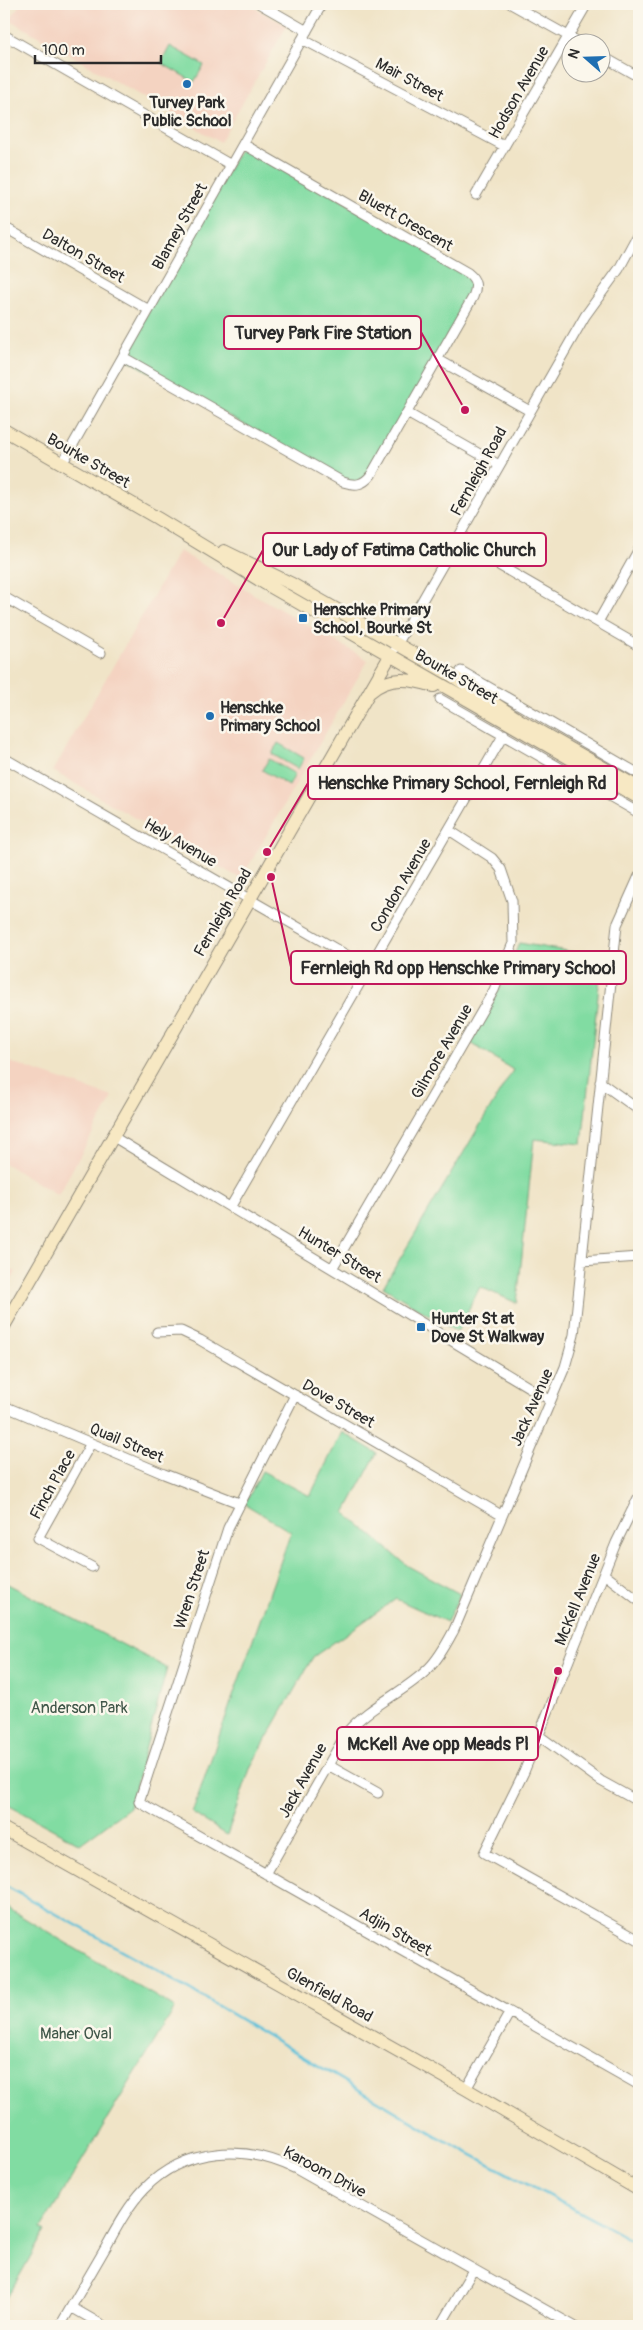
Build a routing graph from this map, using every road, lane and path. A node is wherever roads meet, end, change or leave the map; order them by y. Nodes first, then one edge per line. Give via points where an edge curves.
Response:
1 (260, 4) edge
2 (322, 4) edge
3 (511, 4) edge
4 (587, 4) edge
5 (561, 32) edge
6 (570, 32) edge
7 (4, 35) edge
8 (304, 35) junction
9 (560, 50) edge
10 (610, 61) edge
11 (639, 77) edge
12 (243, 144) junction
13 (504, 146) junction
14 (231, 165) junction
15 (476, 195) dead end
16 (4, 227) edge
17 (639, 232) edge
18 (149, 310) junction
19 (123, 357) junction
20 (437, 359) junction
21 (530, 411) junction
22 (407, 412) junction
23 (4, 430) edge
24 (62, 464) junction
25 (499, 465) junction
26 (457, 541) junction
27 (639, 549) edge
28 (4, 597) edge
29 (598, 622) junction
30 (639, 646) edge
31 (393, 650) junction
32 (101, 653) dead end
33 (461, 671) dead end
34 (367, 695) junction
35 (440, 699) dead end
36 (477, 705) junction
37 (524, 715) junction
38 (504, 734) junction
39 (4, 758) edge
40 (639, 774) edge
41 (639, 788) edge
42 (639, 798) edge
43 (639, 813) edge
44 (449, 830) junction
45 (639, 876) edge
46 (249, 898) junction
47 (370, 968) junction
48 (600, 1082) junction
49 (639, 1110) edge
50 (112, 1136) junction
51 (231, 1206) junction
52 (639, 1257) edge
53 (582, 1261) junction
54 (333, 1267) junction
55 (4, 1326) edge
56 (157, 1332) dead end
57 (295, 1394) junction
58 (550, 1400) junction
59 (4, 1406) edge
60 (91, 1443) junction
61 (639, 1496) edge
62 (240, 1503) junction
63 (501, 1515) junction
64 (92, 1567) dead end
65 (604, 1574) junction
66 (639, 1601) edge
67 (538, 1735) junction
68 (328, 1765) junction
69 (378, 1792) dead end
70 (139, 1802) joint
71 (639, 1802) edge
72 (4, 1829) edge
73 (266, 1874) junction
74 (639, 1940) edge
75 (510, 2012) junction
76 (639, 2085) edge
77 (466, 2089) junction
78 (639, 2190) edge
79 (473, 2270) junction
80 (71, 2307) junction
81 (60, 2326) edge
82 (104, 2326) edge
83 (440, 2326) edge
84 (574, 2326) edge

1 - 8 street, Mair Street
2 - 8 street, Blamey Street
3 - 5 street
4 - 6 street, Hodson Avenue
7 - 14 street
8 - 12 street, Blamey Street
8 - 13 street, Mair Street
9 - 13 street, Hodson Avenue
10 - 11 street
12 - 14 street, Blamey Street
12 - 20 street, Bluett Crescent via 474,278 476,290 473,297
13 - 15 street, Hodson Avenue
14 - 18 street, Blamey Street
16 - 18 street, Dalton Street
17 - 21 street, Fernleigh Road
18 - 19 street, Blamey Street
19 - 22 street, Bluett Crescent via 352,485 359,485 371,474
19 - 24 street, Blamey Street
20 - 21 street
20 - 22 street, Bluett Crescent
21 - 25 street, Fernleigh Road
22 - 25 street
23 - 24 main road, Bourke Street
24 - 31 main road, Bourke Street via 241,570
25 - 26 street, Fernleigh Road
26 - 29 street
26 - 31 street, Fernleigh Road
27 - 29 street
28 - 32 street
29 - 30 street
31 - 34 main road, Fernleigh Road
31 - 36 main road, Bourke Street
31 - 37 main road, Bourke Street via 451,675
33 - 37 street, Bourke Street
34 - 36 main road via 388,682 413,680
34 - 46 main road, Fernleigh Road
35 - 38 street, Bourke Street
36 - 42 main road, Bourke Street
37 - 40 street, Bourke Street
37 - 41 main road, Bourke Street
38 - 43 street, Bourke Street
38 - 44 street, Condon Avenue
39 - 46 street, Hely Avenue
44 - 47 street, Condon Avenue
44 - 54 street, Gilmore Avenue via 492,858 501,870 512,901 513,943 494,990
45 - 48 street, Jack Avenue via 617,925
46 - 47 street, Hely Avenue
46 - 50 main road, Fernleigh Road
47 - 51 street, Condon Avenue
48 - 49 street
48 - 53 street, Jack Avenue
50 - 51 street, Hunter Street
50 - 55 main road, Fernleigh Road
51 - 54 street, Hunter Street
52 - 53 street
53 - 58 street, Jack Avenue via 571,1351
54 - 58 street, Hunter Street
56 - 57 street, Dove Street via 172,1330 191,1335
57 - 62 street, Wren Street
57 - 63 street, Dove Street
58 - 63 street, Jack Avenue
59 - 60 street, Quail Street
60 - 62 street, Quail Street
60 - 64 street, Finch Place via 38,1538
61 - 65 street, McKell Avenue
62 - 70 street, Wren Street via 220,1547
63 - 68 street, Jack Avenue via 443,1650 415,1680 358,1718
65 - 66 street
65 - 67 street, McKell Avenue
67 - 71 street via 601,1782
67 - 74 street, McKell Avenue via 524,1772 484,1853
68 - 69 street
68 - 73 street, Jack Avenue
70 - 73 street, Adjin Street
72 - 77 main road, Glenfield Road
73 - 75 street, Adjin Street
75 - 76 street, Adjin Street
75 - 77 street
77 - 78 main road, Glenfield Road
79 - 80 street, Karoom Drive via 296,2169 270,2158 224,2152 176,2166 143,2190 124,2215
79 - 83 street
79 - 84 street, Karoom Drive
80 - 81 street, Karoom Drive
80 - 82 street

